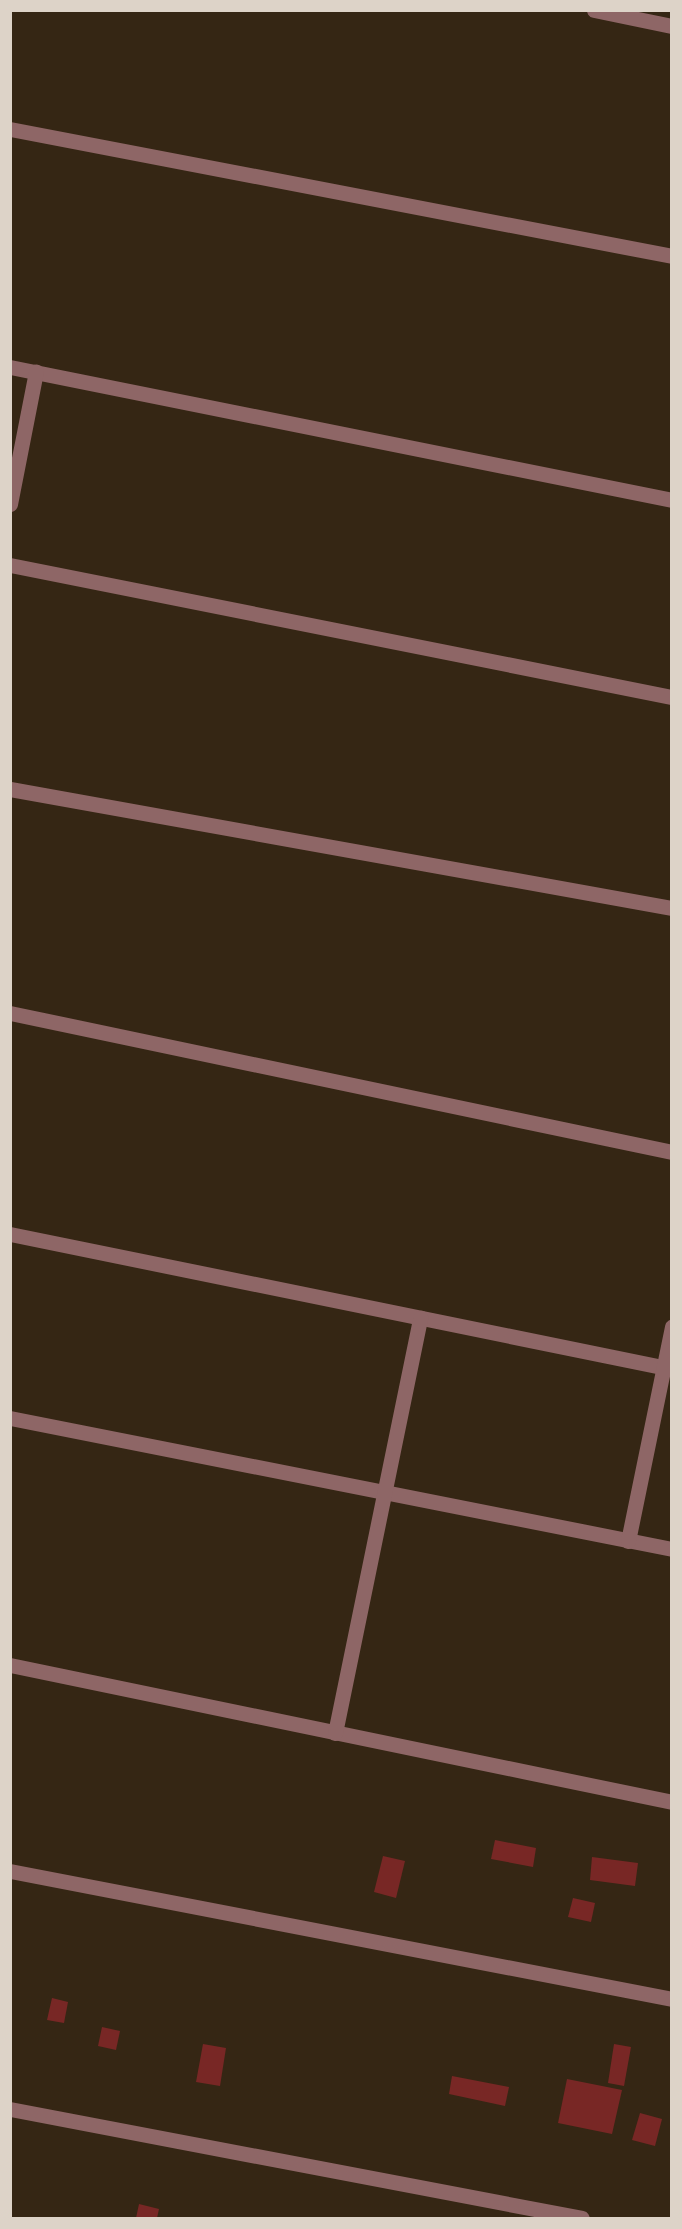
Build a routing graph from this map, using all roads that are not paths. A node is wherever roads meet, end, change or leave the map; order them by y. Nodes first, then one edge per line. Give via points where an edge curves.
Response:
1 (594, 10) edge
2 (672, 26) edge
3 (10, 129) edge
4 (672, 256) edge
5 (10, 367) edge
6 (36, 372) junction
7 (672, 500) edge
8 (10, 504) edge
9 (10, 565) edge
10 (672, 698) edge
11 (10, 789) edge
12 (672, 908) edge
13 (10, 1013) edge
14 (672, 1152) edge
15 (10, 1234) edge
16 (420, 1318) junction
17 (672, 1326) edge
18 (667, 1368) edge
19 (10, 1418) edge
20 (385, 1492) junction
21 (628, 1541) junction
22 (672, 1549) edge
23 (10, 1665) edge
24 (336, 1732) junction
25 (672, 1802) edge
26 (10, 1871) edge
27 (672, 2000) edge
28 (10, 2109) edge
29 (582, 2218) edge

1 - 2 street
3 - 4 street
5 - 6 street
6 - 7 street
6 - 8 street
9 - 10 street
11 - 12 street
13 - 14 street
15 - 16 street
16 - 18 street
16 - 20 street
17 - 18 street
18 - 21 street
19 - 20 street
20 - 21 street
20 - 24 street
21 - 22 street
23 - 24 street
24 - 25 street
26 - 27 street
28 - 29 street

